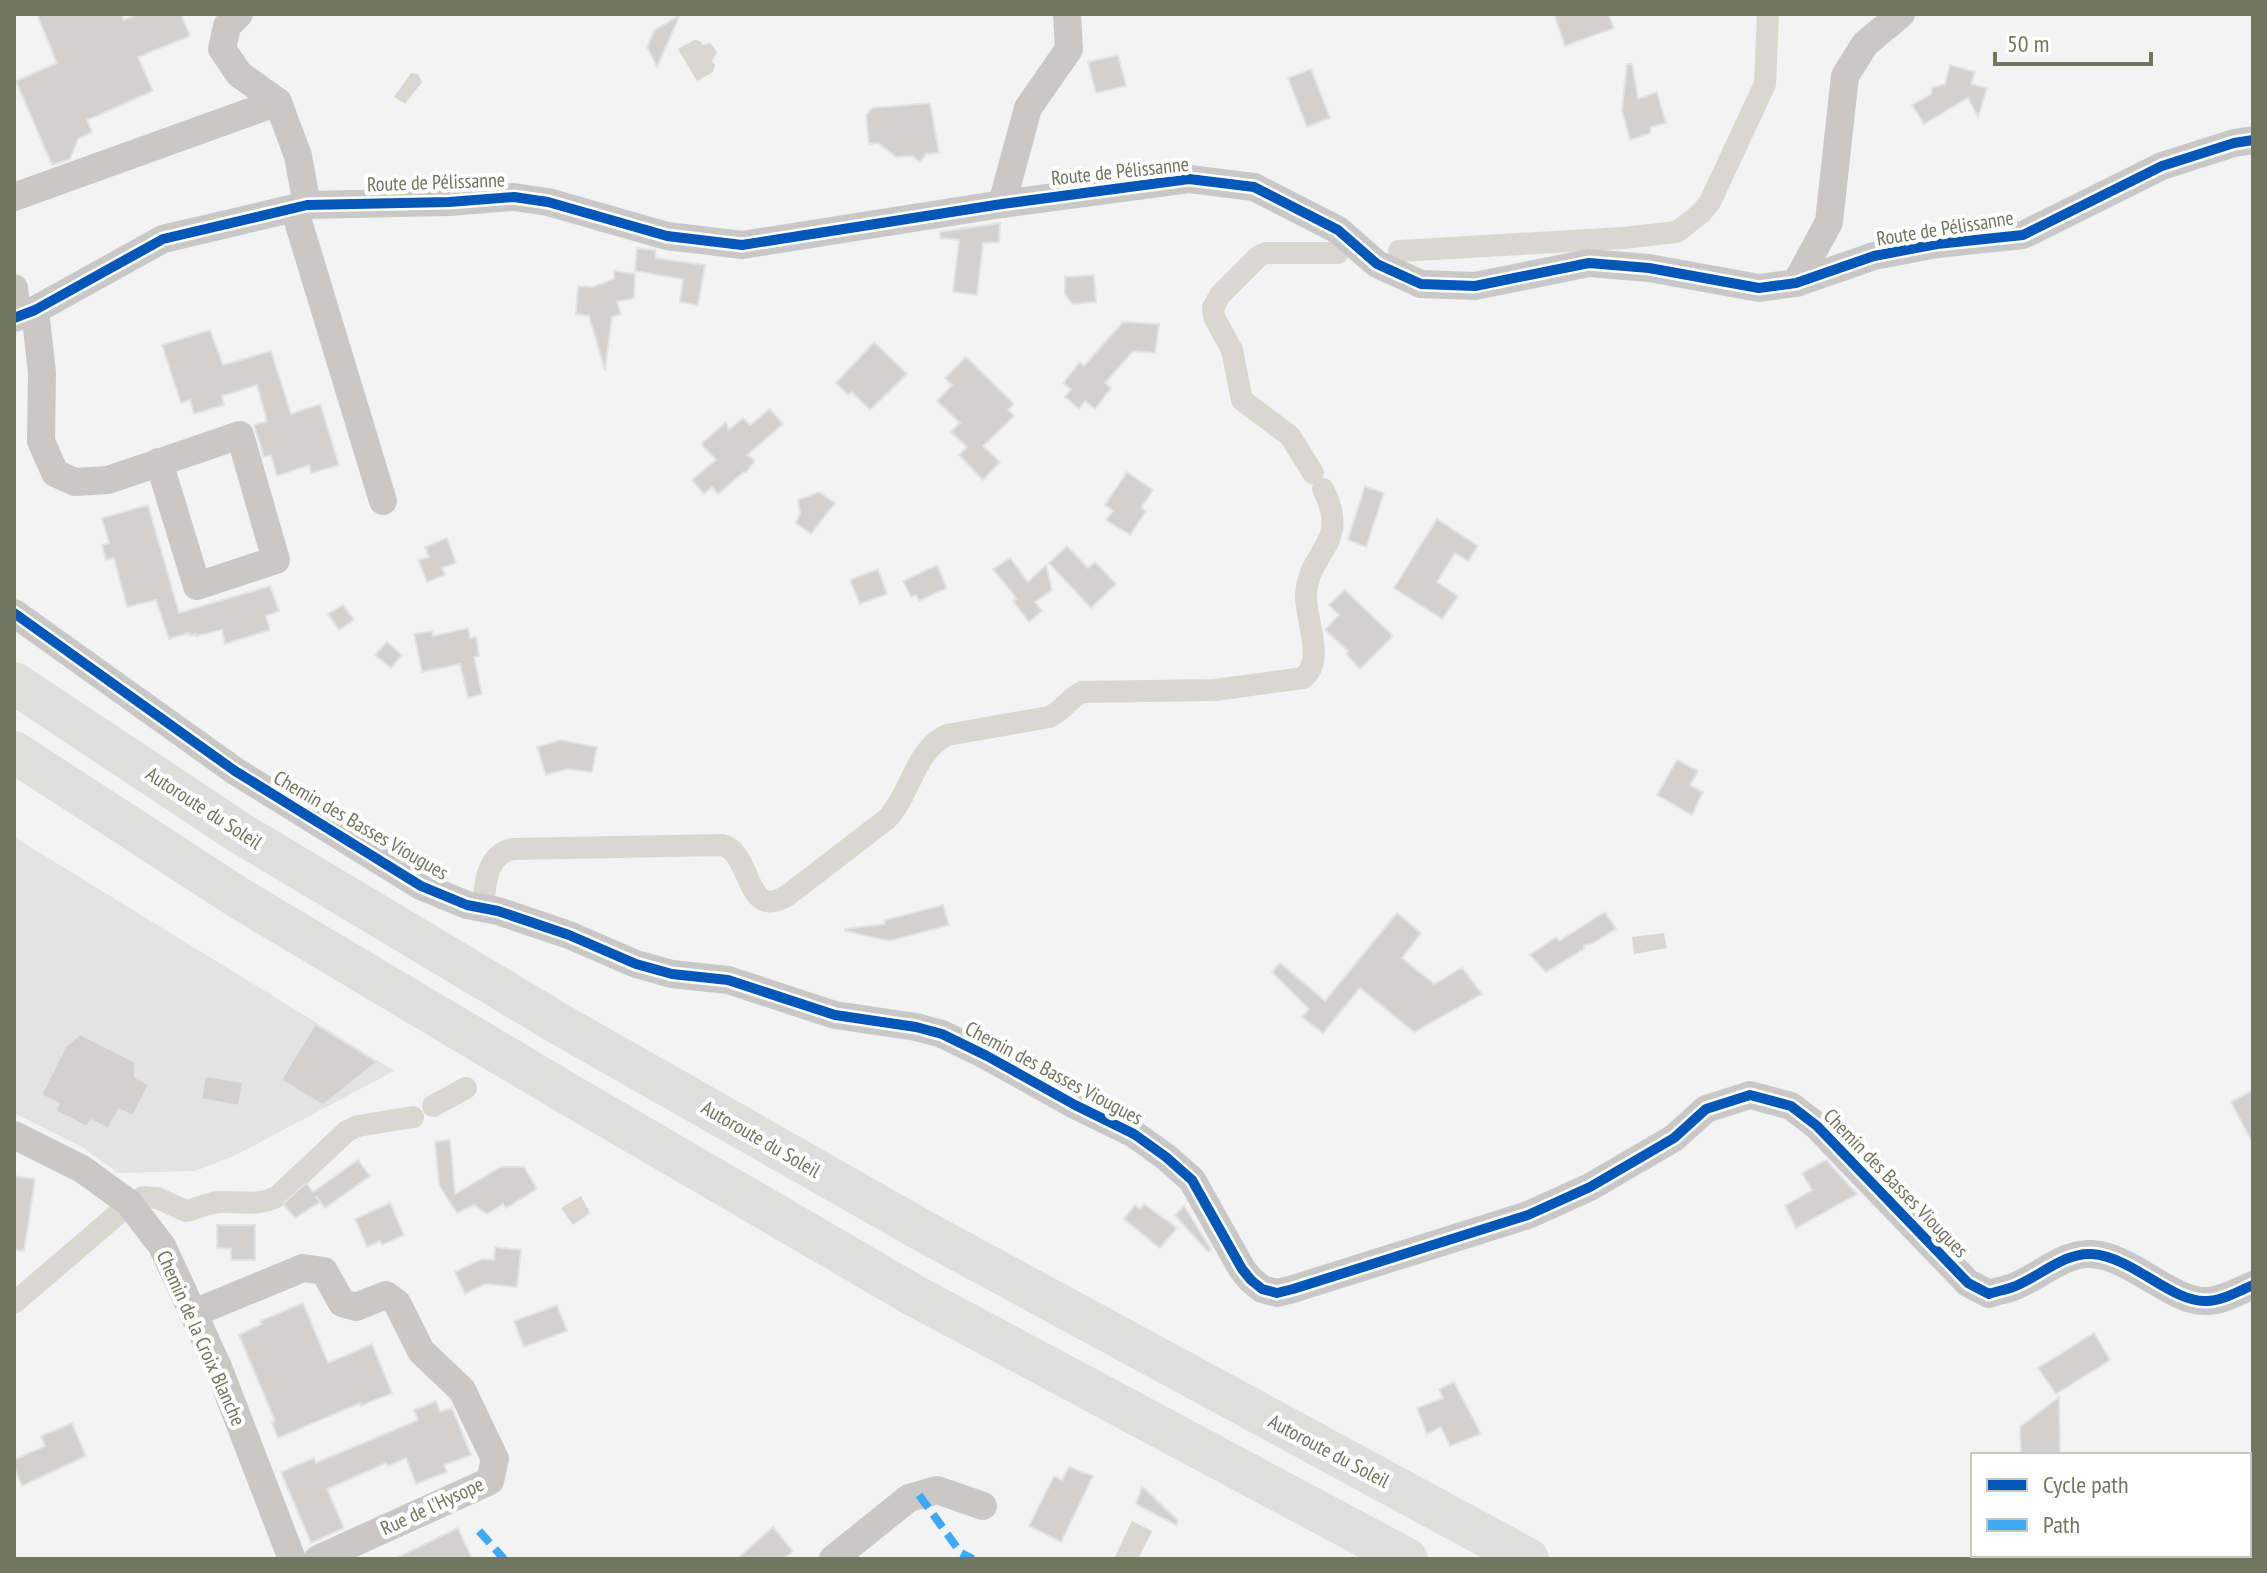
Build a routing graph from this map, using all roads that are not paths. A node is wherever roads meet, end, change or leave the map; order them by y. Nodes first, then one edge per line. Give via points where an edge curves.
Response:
1 (239, 14) edge
2 (1067, 14) edge
3 (1901, 14) edge
4 (278, 102) junction
5 (2253, 140) edge
6 (14, 197) edge
7 (1002, 204) junction
8 (300, 206) junction
9 (1796, 283) junction
10 (14, 288) edge
11 (22, 315) edge
12 (159, 462) junction
13 (383, 501) dead end
14 (14, 613) edge
15 (14, 683) edge
16 (14, 752) edge
17 (14, 1135) edge
18 (2253, 1285) edge
19 (194, 1313) junction
20 (983, 1506) dead end
21 (292, 1559) edge
22 (318, 1559) edge
23 (833, 1559) edge
24 (1407, 1559) edge
25 (1528, 1559) edge

1 - 4 street via 227,26 222,49 239,74
2 - 7 street via 1069,49 1028,108
3 - 9 street via 1865,44 1845,76 1829,222
4 - 6 street
4 - 8 street via 298,156
5 - 9 street, Route de Pélissanne via 2162,166 2023,235 1874,256
7 - 8 street, Route de Pélissanne via 742,245 667,236 514,197
7 - 9 street, Route de Pélissanne via 1189,179 1254,187 1338,230 1377,264 1421,284 1475,286 1589,263 1759,288
8 - 11 street, Route de Pélissanne via 163,239
8 - 13 street
10 - 11 street
11 - 12 street via 42,373 41,441 55,473 75,482 108,480
12 - 12 street via 197,586 276,560 240,435
14 - 18 street, Chemin des Basses Viougues via 235,771 421,886 569,935 636,964 728,980 835,1015 942,1034 1134,1134 1192,1180 1242,1269 1262,1289 1293,1289 1528,1215 1590,1187 1674,1138 1706,1109 1750,1095 1791,1106 1817,1126 1968,1283 1989,1294 2076,1255 2092,1254 2120,1260 2205,1302
15 - 25 highway, Autoroute du Soleil via 240,833 561,1025 925,1232
16 - 24 highway via 242,900 915,1296
17 - 19 street, Chemin de la Croix Blanche via 82,1169 129,1203 162,1246
19 - 21 street, Chemin de la Croix Blanche
19 - 22 street, Rue de l'Hysope via 303,1268 324,1271 342,1303 356,1307 386,1295 397,1303 421,1351 462,1390 495,1459 490,1481
20 - 23 street via 937,1490 909,1498

